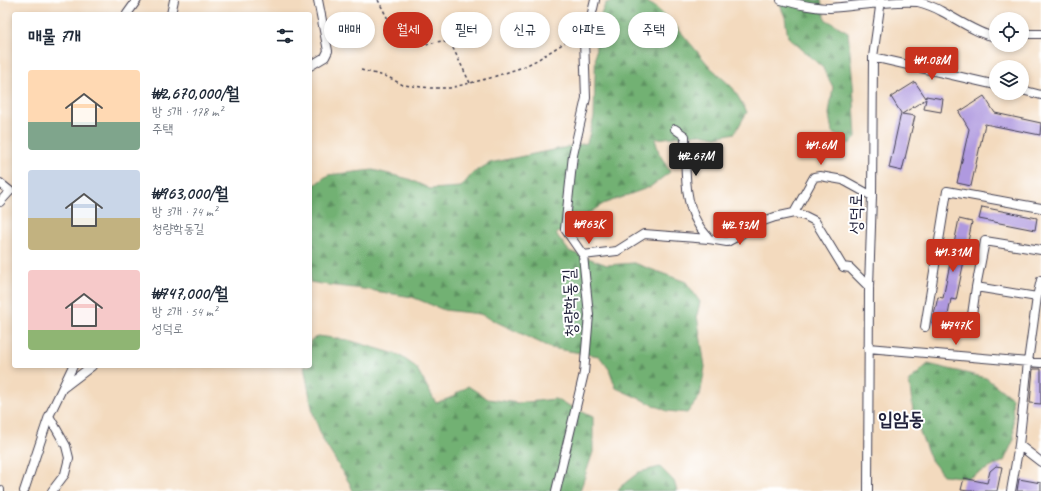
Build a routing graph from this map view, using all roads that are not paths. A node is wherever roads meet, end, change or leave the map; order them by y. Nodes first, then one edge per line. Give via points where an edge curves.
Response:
1 (137, 0) edge
2 (174, 0) edge
3 (318, 0) edge
4 (595, 0) edge
5 (781, 0) edge
6 (881, 0) edge
7 (128, 12) edge
8 (171, 12) edge
9 (1029, 34) edge
10 (1041, 34) edge
11 (989, 36) edge
12 (873, 57) junction
13 (312, 65) edge
14 (989, 83) edge
15 (1029, 92) edge
16 (1041, 95) edge
17 (675, 129) dead end
18 (0, 183) edge
19 (12, 188) edge
20 (872, 196) junction
21 (0, 202) edge
22 (1041, 208) edge
23 (794, 213) junction
24 (709, 239) junction
25 (1041, 250) edge
26 (583, 255) junction
27 (1041, 280) edge
28 (869, 287) junction
29 (976, 288) junction
30 (1038, 297) junction
31 (925, 327) dead end
32 (970, 329) dead end
33 (868, 348) junction
34 (1028, 362) junction
35 (1041, 363) edge
36 (71, 368) edge
37 (89, 368) edge
38 (62, 389) junction
39 (49, 416) junction
40 (1020, 445) junction
41 (1041, 462) edge
42 (24, 491) edge
43 (52, 491) edge
44 (556, 491) edge
45 (868, 491) edge
46 (1011, 491) edge

1 - 7 street
2 - 8 street
3 - 13 street via 328,51 325,57
4 - 26 street, 청량학동길 via 584,39 586,98 573,155 565,229
5 - 6 street via 829,8
6 - 11 street via 918,2
6 - 12 street, 성덕로
9 - 10 street
12 - 14 street
12 - 20 street, 성덕로
15 - 16 street
17 - 24 street via 685,136 686,190 689,202 698,224
18 - 19 street
19 - 21 street
20 - 23 street via 843,180 814,177
20 - 28 street, 성덕로
22 - 31 street via 947,192
23 - 24 street via 755,224 727,242
23 - 28 street via 815,221 843,267 850,268
24 - 26 street via 644,234 617,250
25 - 29 street via 985,241
26 - 44 street, 청량학동길 via 589,315 584,373
27 - 30 street
28 - 33 street, 성덕로
29 - 30 street
29 - 32 street
30 - 34 street
33 - 34 street
33 - 45 street, 성덕로
34 - 35 street
34 - 40 street
36 - 38 street
37 - 38 street
38 - 39 street
39 - 42 street
39 - 43 street via 66,446 69,458 66,474
40 - 41 street
40 - 46 street

